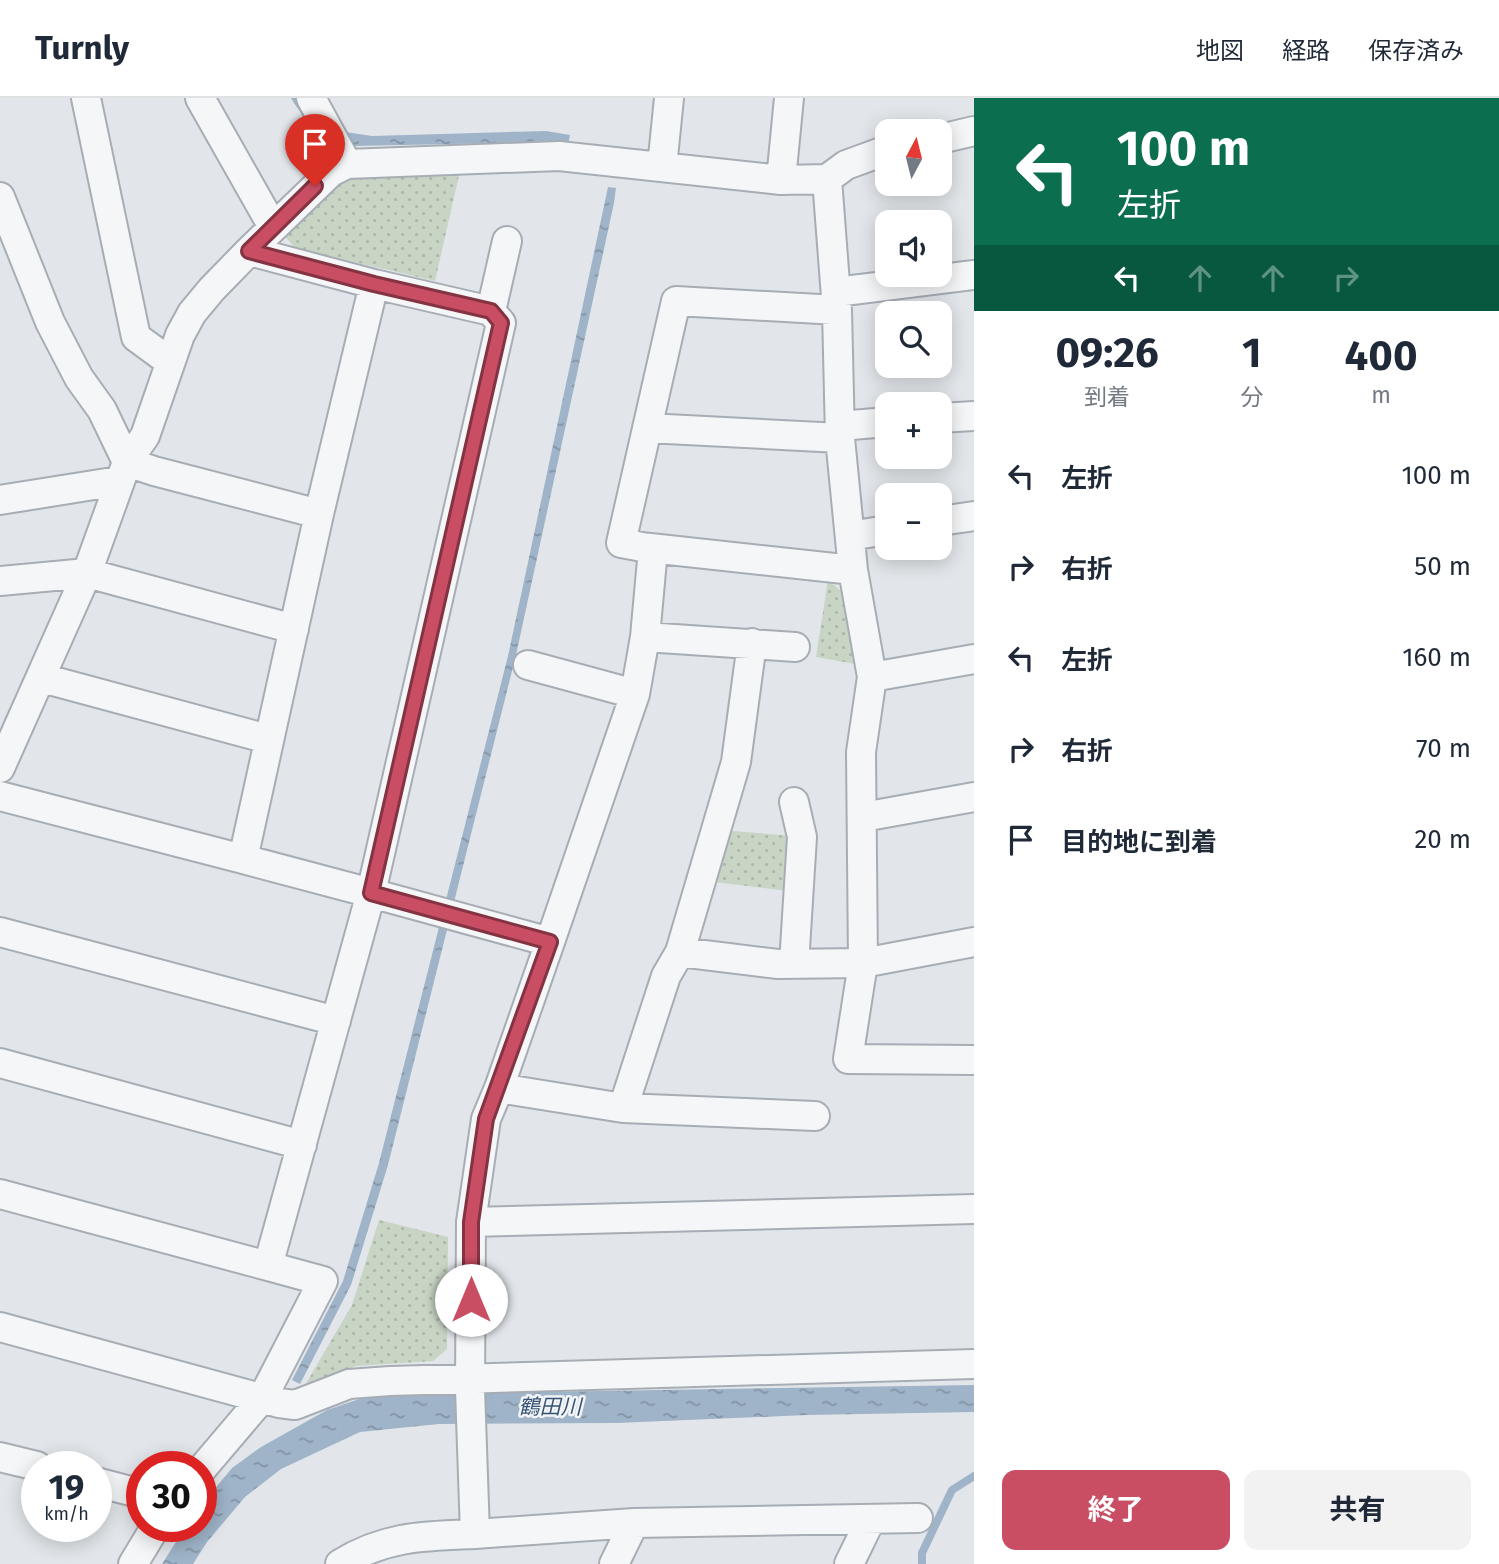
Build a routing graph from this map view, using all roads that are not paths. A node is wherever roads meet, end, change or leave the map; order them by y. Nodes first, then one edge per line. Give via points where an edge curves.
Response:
1 (86, 98) edge
2 (200, 98) edge
3 (311, 98) edge
4 (669, 98) edge
5 (789, 98) edge
6 (974, 131) edge
7 (952, 136) edge
8 (875, 155) edge
9 (347, 164) junction
10 (662, 167) junction
11 (827, 179) junction
12 (781, 180) junction
13 (0, 197) edge
14 (273, 227) junction
15 (507, 241) dead end
16 (249, 251) junction
17 (974, 275) edge
18 (374, 284) junction
19 (836, 301) junction
20 (491, 311) junction
21 (170, 362) junction
22 (974, 416) edge
23 (952, 417) edge
24 (875, 425) edge
25 (647, 428) junction
26 (840, 432) junction
27 (123, 471) junction
28 (0, 500) edge
29 (319, 513) junction
30 (974, 516) edge
31 (952, 520) edge
32 (875, 532) edge
33 (850, 536) junction
34 (641, 547) junction
35 (853, 570) junction
36 (87, 573) junction
37 (0, 581) edge
38 (294, 629) junction
39 (645, 637) junction
40 (752, 643) junction
41 (795, 647) dead end
42 (974, 659) edge
43 (528, 665) dead end
44 (873, 677) junction
45 (42, 678) junction
46 (635, 694) junction
47 (268, 739) junction
48 (0, 768) edge
49 (0, 796) edge
50 (974, 797) edge
51 (794, 802) dead end
52 (863, 817) junction
53 (243, 859) junction
54 (371, 893) junction
55 (0, 932) edge
56 (550, 942) junction
57 (974, 942) edge
58 (680, 952) junction
59 (863, 962) junction
60 (794, 964) junction
61 (335, 1021) junction
62 (974, 1060) edge
63 (0, 1063) edge
64 (499, 1088) junction
65 (623, 1108) junction
66 (815, 1116) dead end
67 (302, 1145) junction
68 (0, 1194) edge
69 (974, 1209) edge
70 (471, 1222) junction
71 (268, 1265) junction
72 (0, 1327) edge
73 (974, 1364) edge
74 (470, 1383) junction
75 (263, 1397) junction
76 (217, 1451) edge
77 (0, 1457) edge
78 (21, 1462) edge
79 (918, 1518) dead end
80 (871, 1519) junction
81 (634, 1523) junction
82 (475, 1534) junction
83 (146, 1542) edge
84 (133, 1564) edge
85 (340, 1564) edge
86 (614, 1564) edge
87 (849, 1564) edge

1 - 21 street via 136,337
2 - 14 street
3 - 9 street
4 - 10 street
5 - 12 street
6 - 7 street
8 - 11 street
9 - 10 street via 559,156
9 - 14 street via 331,172
10 - 12 street
11 - 12 street
11 - 19 street
13 - 27 street via 50,322 79,378 102,410
14 - 16 street
15 - 20 street
16 - 18 street
16 - 21 street via 192,313
17 - 19 street
18 - 20 street
18 - 29 street
19 - 25 street via 676,301
19 - 26 street
20 - 54 street via 501,323
21 - 27 street via 145,436
22 - 23 street
24 - 26 street
25 - 26 street
25 - 34 street via 621,543
26 - 33 street
27 - 28 street
27 - 29 street via 154,471
27 - 36 street
29 - 38 street
30 - 31 street
32 - 33 street
33 - 35 street
34 - 35 street
34 - 39 street via 653,549
35 - 44 street
36 - 37 street
36 - 38 street
36 - 45 street
38 - 47 street
39 - 40 street
39 - 46 street
40 - 41 street
40 - 58 street via 736,762
42 - 44 street
43 - 46 street
44 - 52 street via 861,752
45 - 47 street
45 - 48 street
46 - 56 street
47 - 53 street
49 - 53 street
50 - 52 street
51 - 60 street via 802,837
52 - 59 street
53 - 54 street
54 - 56 street
54 - 61 street
55 - 61 street
56 - 64 street
57 - 59 street
58 - 60 street
58 - 65 street via 666,976
59 - 60 street
59 - 62 street via 848,1059
61 - 67 street
63 - 67 street
64 - 65 street
64 - 70 street via 486,1119
65 - 66 street
67 - 71 street
68 - 71 street
69 - 70 street
70 - 74 street
71 - 75 street via 323,1281
72 - 75 street
73 - 74 street
74 - 75 street via 349,1384 295,1405
74 - 82 street
75 - 76 street
77 - 78 street
79 - 80 street
80 - 81 street
80 - 87 street
81 - 82 street
81 - 86 street
82 - 85 street via 383,1542
83 - 84 street

